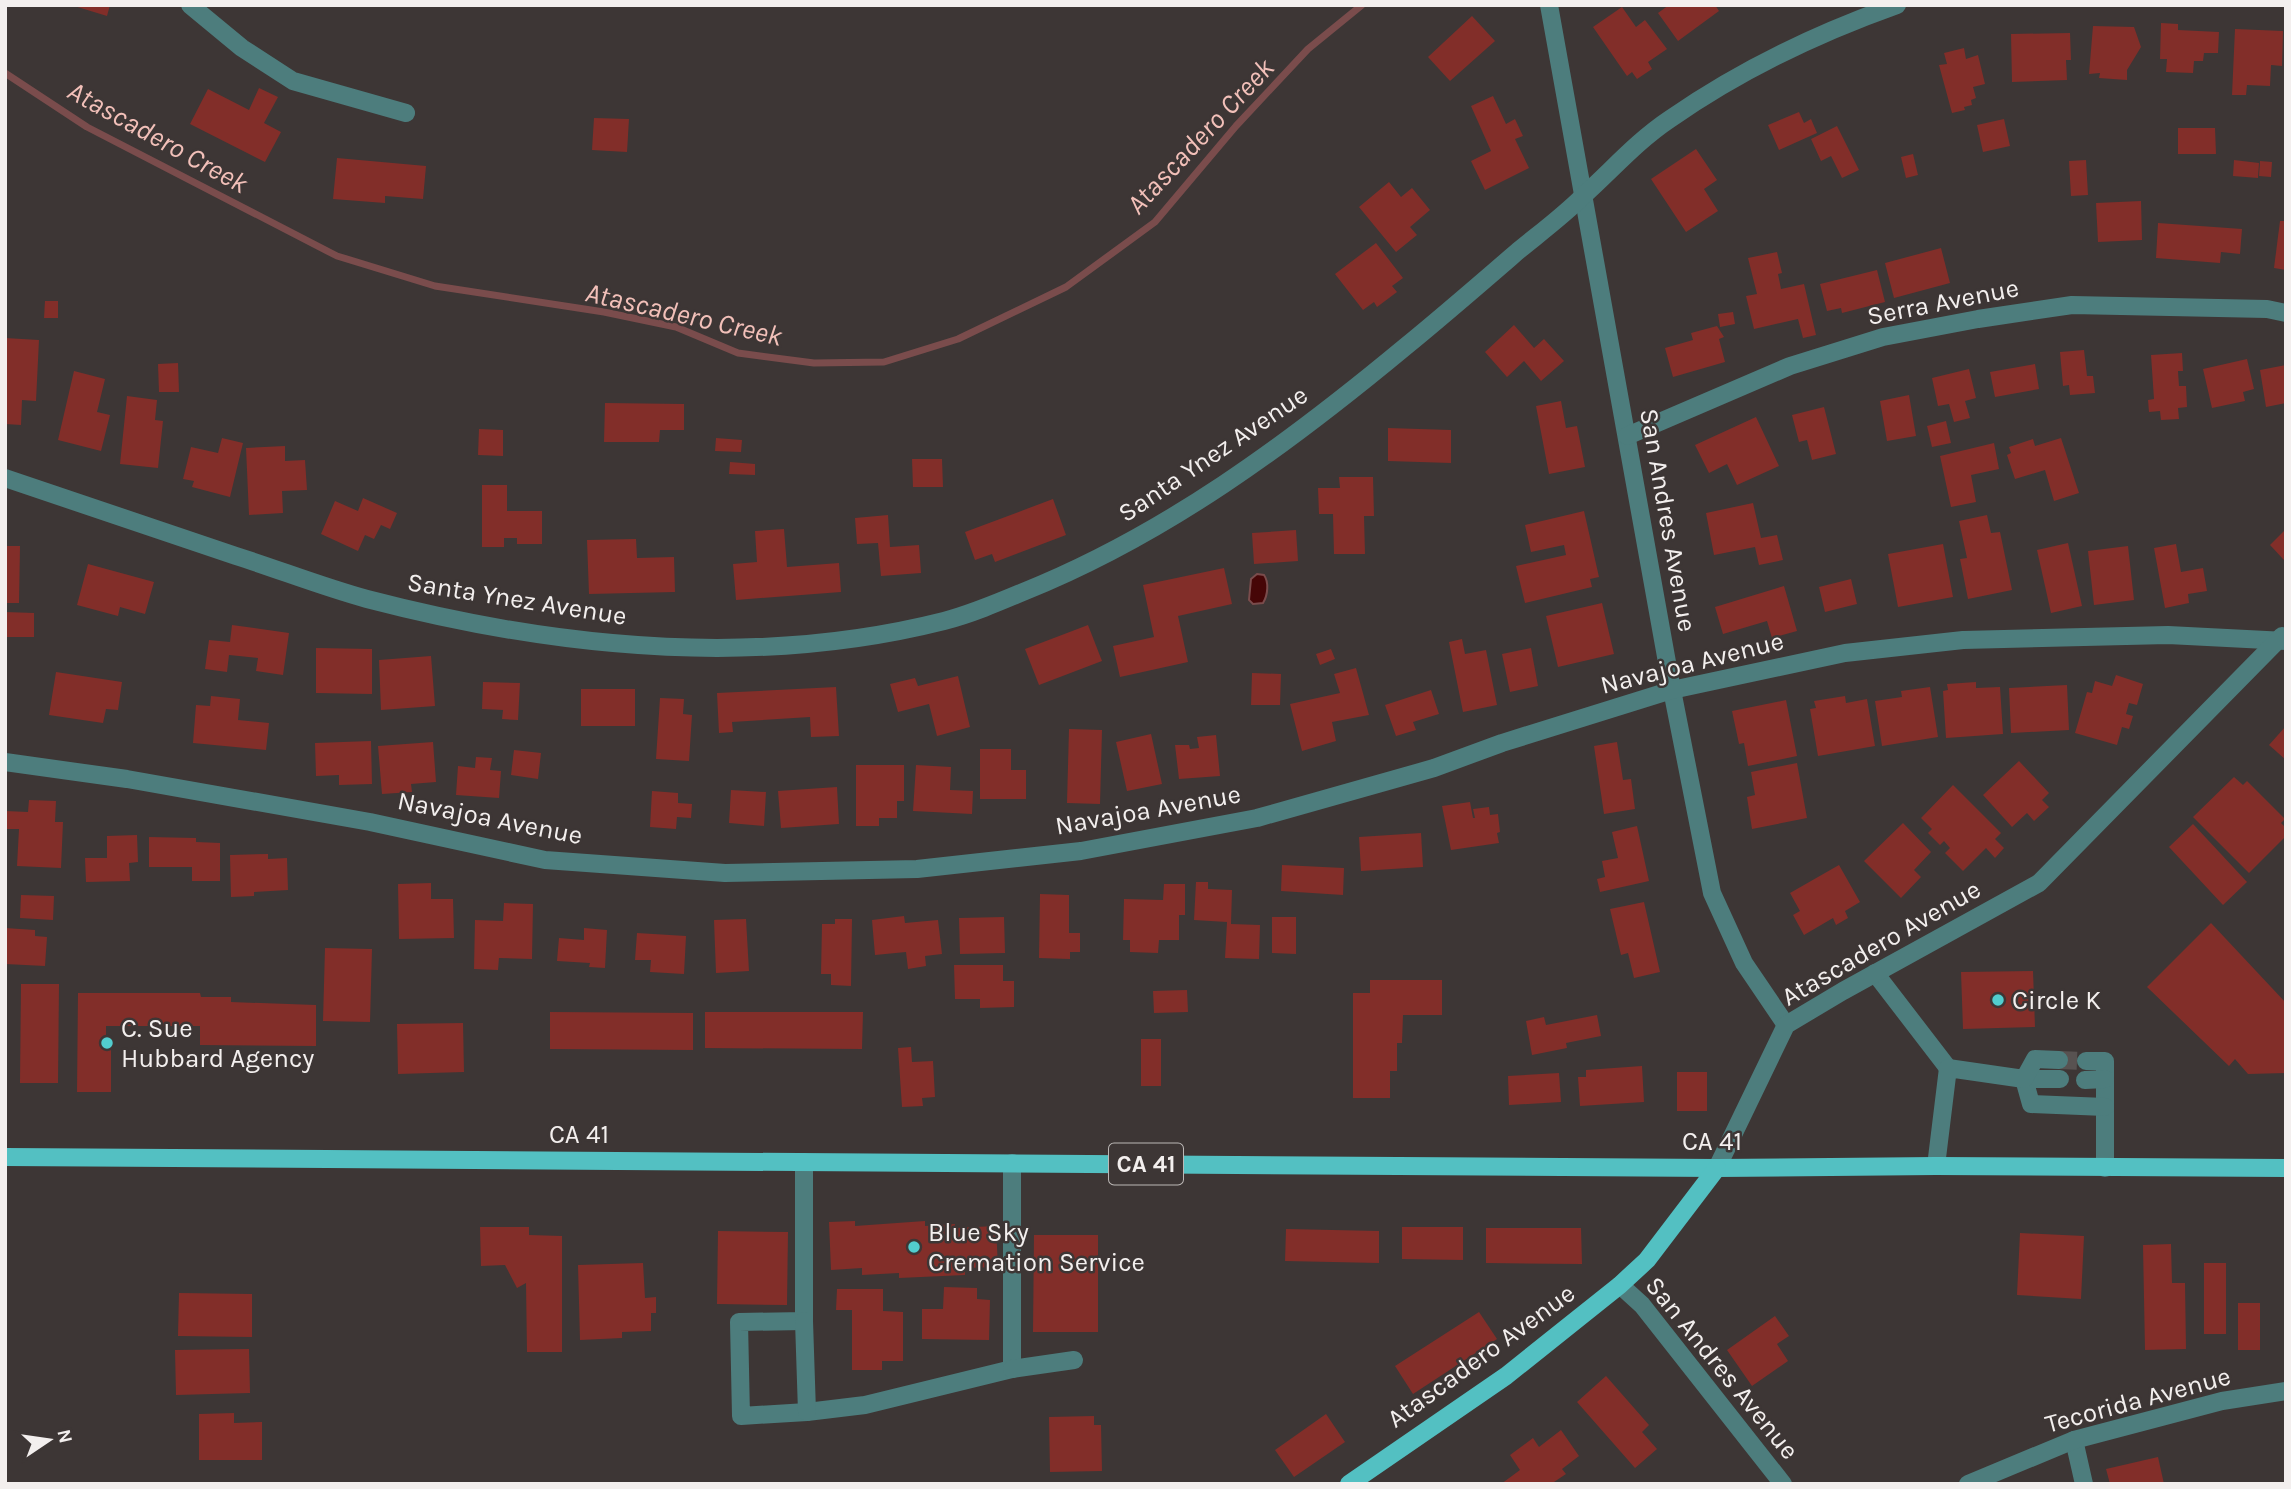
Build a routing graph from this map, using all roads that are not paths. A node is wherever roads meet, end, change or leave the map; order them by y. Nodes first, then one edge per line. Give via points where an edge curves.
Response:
1 (190, 5) edge
2 (1549, 5) edge
3 (1897, 5) edge
4 (406, 113) dead end
5 (1583, 197) junction
6 (2286, 313) edge
7 (1627, 436) junction
8 (5, 478) edge
9 (2283, 638) edge
10 (1672, 690) junction
11 (5, 762) edge
12 (1875, 973) junction
13 (1786, 1025) junction
14 (2059, 1060) tunnel mouth
15 (2086, 1061) tunnel mouth
16 (1948, 1068) junction
17 (2024, 1079) junction
18 (2060, 1079) tunnel mouth
19 (2105, 1079) junction
20 (2085, 1080) tunnel mouth
21 (2105, 1107) junction
22 (5, 1157) edge
23 (804, 1162) junction
24 (1012, 1163) junction
25 (1936, 1166) junction
26 (1717, 1168) junction
27 (2105, 1168) junction
28 (2286, 1168) edge
29 (1620, 1285) junction
30 (804, 1321) junction
31 (1074, 1360) dead end
32 (1012, 1369) junction
33 (2286, 1391) edge
34 (807, 1412) junction
35 (2074, 1440) junction
36 (1349, 1484) edge
37 (1783, 1484) edge
38 (1968, 1484) edge
39 (2084, 1484) edge

1 - 4 street via 242,48 293,81
2 - 5 street, San Andres Avenue
3 - 5 street, Santa Ynez Avenue via 1792,49 1670,118 1625,154
5 - 7 street, San Andres Avenue
5 - 8 street, Santa Ynez Avenue via 1299,432 1190,508 1042,585 948,620 878,635 813,645 700,648 588,642 476,624 342,592
6 - 7 street, Serra Avenue via 2072,305 1883,337 1790,366
7 - 10 street, San Andres Avenue
9 - 10 street, Navajoa Avenue via 2168,635 1963,640 1846,653
9 - 12 street, Atascadero Avenue via 2039,883
10 - 11 street, Navajoa Avenue via 1434,768 1256,818 1081,851 918,869 725,873 545,860 370,822
10 - 13 street, San Andres Avenue via 1712,893 1744,963
12 - 13 street, Atascadero Avenue
12 - 16 street
13 - 26 street, Atascadero Avenue
14 - 17 street via 2035,1059
15 - 19 street via 2105,1061
16 - 17 street
16 - 25 street
17 - 18 street
17 - 21 street via 2031,1104
19 - 20 street
19 - 21 street
21 - 27 street
22 - 23 main road, CA 41 / CA 41
23 - 24 main road, CA 41 / CA 41
23 - 30 street
24 - 26 main road, CA 41 / CA 41
24 - 32 street
25 - 26 main road, CA 41 / CA 41
25 - 27 main road, CA 41 / CA 41
26 - 29 main road, Atascadero Avenue via 1647,1260
27 - 28 main road, CA 41 / CA 41
29 - 36 main road, Atascadero Avenue via 1506,1376
29 - 37 street, San Andres Avenue via 1642,1305
30 - 34 street
30 - 34 street via 739,1322 741,1416
31 - 32 street
32 - 34 street via 865,1405
33 - 35 street, Tecorida Avenue via 2222,1401
35 - 38 street, Tecorida Avenue
35 - 39 street

